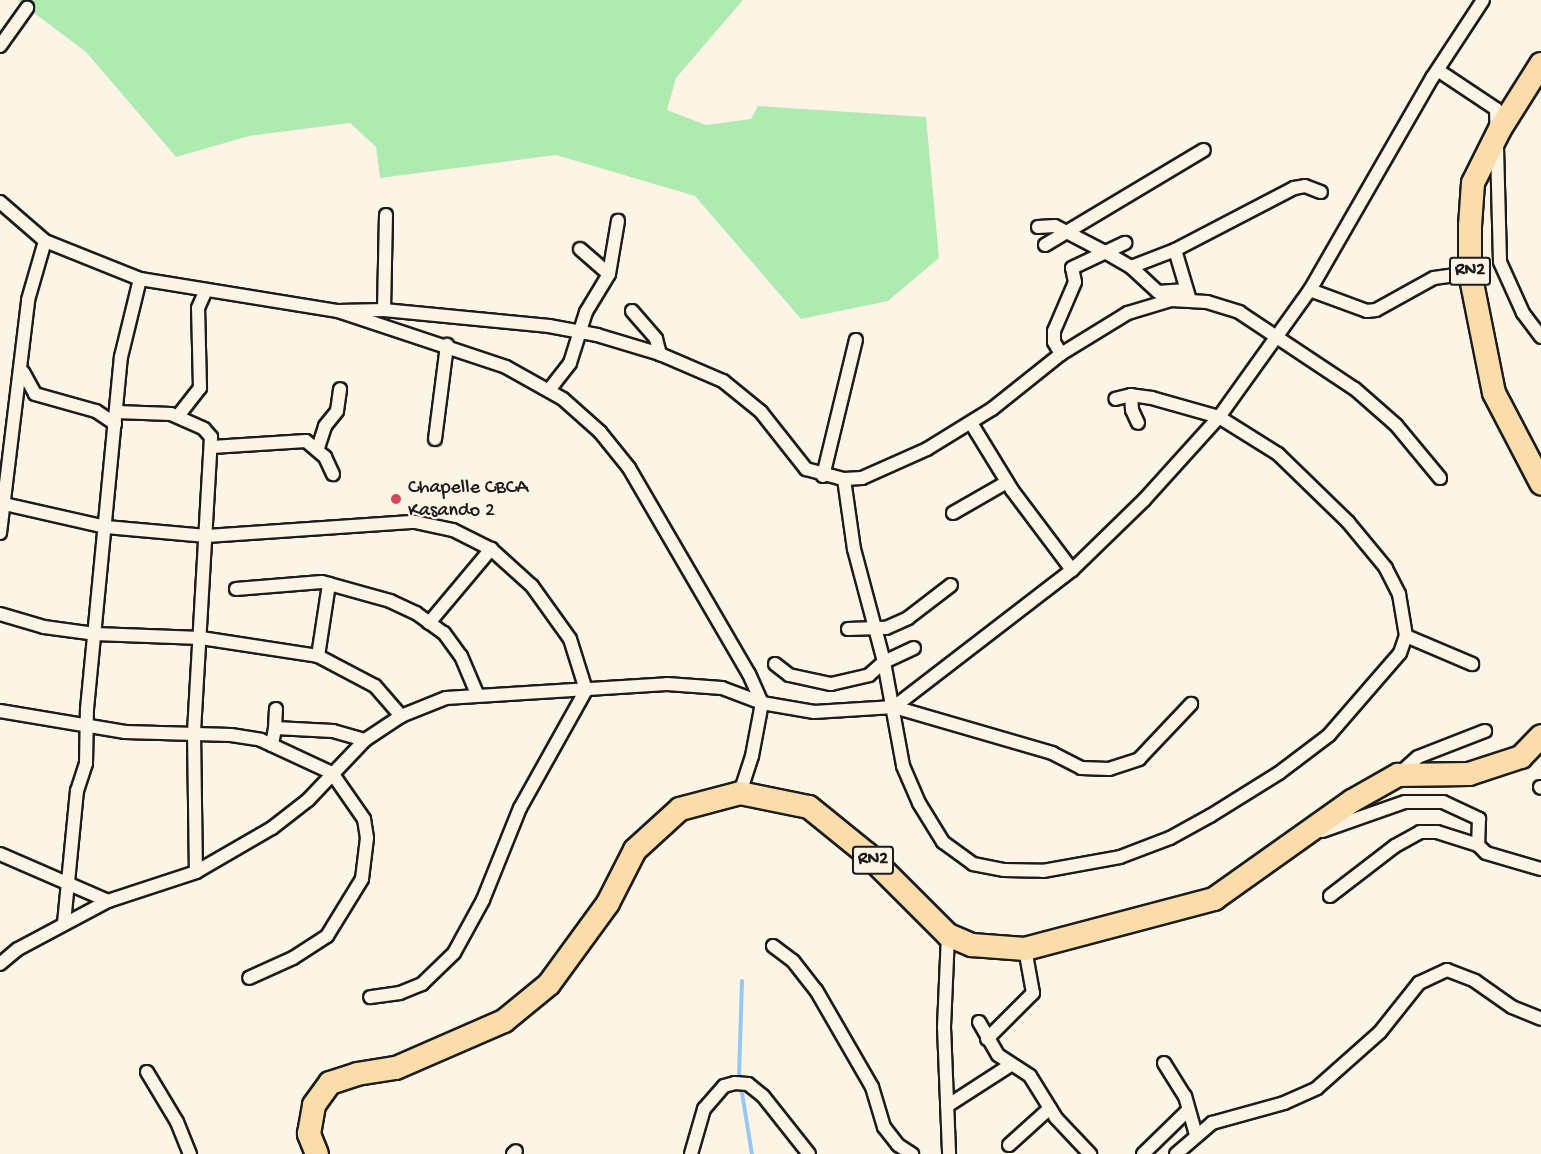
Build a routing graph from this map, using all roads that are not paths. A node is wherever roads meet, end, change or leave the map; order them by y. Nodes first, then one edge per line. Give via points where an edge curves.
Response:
1 (1484, 0) edge
2 (27, 9) dead end
3 (1, 41) edge
4 (1541, 64) edge
5 (1439, 71) junction
6 (1500, 129) junction
7 (1204, 150) dead end
8 (1321, 192) dead end
9 (0, 202) edge
10 (387, 215) dead end
11 (618, 221) dead end
12 (1038, 227) dead end
13 (1066, 232) junction
14 (45, 241) junction
15 (1125, 243) dead end
16 (1045, 245) dead end
17 (580, 249) dead end
18 (1175, 250) junction
19 (1105, 252) junction
20 (1131, 267) junction
21 (1470, 273) junction
22 (609, 274) junction
23 (140, 279) junction
24 (206, 290) junction
25 (1310, 290) junction
26 (1188, 296) junction
27 (384, 310) junction
28 (338, 311) junction
29 (632, 311) dead end
30 (582, 332) junction
31 (1280, 336) junction
32 (1541, 337) edge
33 (856, 340) dead end
34 (447, 345) junction
35 (660, 354) junction
36 (1061, 354) junction
37 (21, 362) junction
38 (340, 389) dead end
39 (549, 390) junction
40 (1131, 395) junction
41 (1115, 399) dead end
42 (178, 416) junction
43 (1219, 417) junction
44 (115, 418) junction
45 (971, 423) junction
46 (1138, 423) dead end
47 (435, 439) dead end
48 (212, 447) junction
49 (318, 448) junction
50 (333, 474) dead end
51 (823, 476) junction
52 (1440, 478) dead end
53 (844, 479) junction
54 (1007, 482) junction
55 (1541, 483) edge
56 (2, 504) edge
57 (953, 513) dead end
58 (106, 527) junction
59 (0, 533) edge
60 (207, 536) junction
61 (491, 549) junction
62 (1072, 570) junction
63 (329, 584) junction
64 (951, 585) dead end
65 (236, 588) dead end
66 (0, 614) edge
67 (429, 622) junction
68 (848, 629) dead end
69 (876, 631) junction
70 (95, 634) junction
71 (1406, 636) junction
72 (201, 638) junction
73 (914, 648) dead end
74 (318, 656) junction
75 (884, 662) junction
76 (774, 664) dead end
77 (1472, 664) dead end
78 (586, 690) junction
79 (478, 696) junction
80 (762, 703) junction
81 (1191, 704) dead end
82 (894, 707) junction
83 (276, 709) dead end
84 (0, 711) edge
85 (401, 716) junction
86 (87, 726) junction
87 (275, 728) junction
88 (1485, 731) dead end
89 (194, 732) junction
90 (1541, 736) edge
91 (365, 740) junction
92 (272, 745) junction
93 (332, 773) junction
94 (1398, 775) junction
95 (740, 793) junction
96 (1301, 840) junction
97 (1478, 845) junction
98 (0, 854) edge
99 (1541, 869) edge
100 (196, 872) junction
101 (65, 884) junction
102 (1330, 896) dead end
103 (108, 900) junction
104 (64, 923) junction
105 (948, 935) junction
106 (773, 946) dead end
107 (1025, 949) junction
108 (0, 964) edge
109 (249, 978) dead end
110 (370, 997) dead end
111 (1541, 1019) edge
112 (979, 1022) dead end
113 (987, 1039) junction
114 (1164, 1063) dead end
115 (1009, 1066) junction
116 (147, 1072) dead end
117 (947, 1106) junction
118 (1050, 1108) junction
119 (1187, 1112) junction
120 (1196, 1135) junction
121 (1009, 1145) dead end
122 (1085, 1153) edge
123 (190, 1154) edge
124 (317, 1154) edge
125 (691, 1154) edge
126 (809, 1154) edge
127 (912, 1154) edge
128 (949, 1154) edge
129 (1143, 1154) edge
130 (1176, 1154) edge

1 - 5 street
2 - 3 street
4 - 6 highway, RN2
5 - 6 street via 1496,109
5 - 25 street
6 - 21 highway, RN2 via 1473,183
6 - 32 street via 1500,262 1523,313
7 - 13 street
8 - 18 street via 1305,186 1294,188
9 - 14 street
10 - 27 street
11 - 22 street
12 - 13 street via 1055,226
13 - 16 street
13 - 19 street
14 - 23 street
14 - 37 street via 28,300
15 - 19 street
17 - 22 street
18 - 20 street
18 - 26 street
19 - 20 street
19 - 36 street via 1072,268 1075,282 1054,331 1054,342
20 - 26 street via 1158,292
21 - 25 street via 1434,278 1376,310 1367,311
21 - 55 highway, RN2 via 1494,393
22 - 30 street via 586,312
23 - 24 street
23 - 44 street via 122,357
24 - 28 street
24 - 42 street via 198,308 200,388
25 - 31 street
26 - 31 street via 1239,312
26 - 36 street via 1128,313
27 - 28 street
27 - 30 street via 477,317
28 - 34 street
29 - 35 street via 656,339
30 - 35 street
30 - 39 street via 560,380
31 - 43 street
31 - 52 street via 1355,388 1396,425
33 - 51 street
34 - 39 street via 506,367
34 - 47 street
35 - 51 street via 723,381 761,412 806,469
36 - 45 street
37 - 44 street via 28,387 35,394
37 - 56 street
38 - 49 street via 338,411 325,426
39 - 80 street via 600,432 628,468 749,674
40 - 41 street
40 - 43 street
40 - 46 street
42 - 44 street
42 - 48 street via 204,429 211,437
43 - 62 street via 1144,500
43 - 71 street via 1278,454 1348,522 1386,568 1399,594
44 - 58 street
45 - 53 street via 927,449 862,478
45 - 54 street
48 - 49 street via 290,440 306,441
48 - 60 street
49 - 50 street
51 - 53 street
53 - 69 street via 854,549
54 - 57 street
54 - 62 street
56 - 58 street
56 - 59 street
58 - 60 street
58 - 70 street
60 - 61 street via 415,522 453,530
60 - 72 street
61 - 67 street
61 - 78 street via 532,586 570,639
62 - 82 street
63 - 65 street via 277,583
63 - 67 street via 390,601
63 - 74 street
64 - 69 street via 908,618
66 - 70 street via 44,627
67 - 79 street via 461,656
68 - 69 street
69 - 75 street
70 - 72 street
70 - 86 street
71 - 77 street
71 - 82 street via 1400,653 1329,735 1279,773 1170,838 1120,857 1043,871 973,864 943,842 919,804 903,766
72 - 74 street
72 - 89 street
73 - 75 street
74 - 85 street via 375,686
75 - 76 street via 861,678 831,684 789,675
75 - 82 street
78 - 79 street
78 - 80 street via 667,684 722,688
78 - 110 street via 520,808 483,900 454,953 422,984 400,993
79 - 85 street via 446,698
80 - 82 street via 814,712
80 - 95 street
81 - 82 street via 1138,759 1109,769 1081,768 1052,753
83 - 87 street
84 - 86 street
85 - 91 street
86 - 89 street via 158,734
86 - 101 street via 86,764 77,790
87 - 91 street via 333,731
87 - 92 street
88 - 94 street via 1418,757
89 - 92 street via 231,735
89 - 100 street
90 - 94 highway, RN2 via 1521,757 1469,774
91 - 93 street
92 - 93 street
93 - 100 street via 272,828
93 - 109 street via 364,819 367,838 362,879 327,936 293,958
94 - 96 highway, RN2 via 1352,801
95 - 105 highway, RN2 via 808,807 867,854
95 - 124 highway, RN2 via 680,809 635,850 608,903 549,984 504,1021 396,1068 330,1083 314,1105 309,1134
96 - 97 street via 1405,802 1443,802 1479,819
96 - 107 highway, RN2 via 1214,899
97 - 99 street via 1495,857
97 - 102 street via 1437,832 1420,832 1395,846
98 - 101 street
100 - 103 street
101 - 103 street
101 - 104 street
103 - 104 street
104 - 108 street
105 - 107 highway, RN2 via 972,945
105 - 117 street via 944,1027
106 - 127 street via 793,962 816,990 872,1087 885,1127 898,1145
107 - 113 street via 1033,993
111 - 120 street via 1512,1008 1475,981 1447,970 1419,983 1380,1032 1317,1088 1284,1103 1212,1123
112 - 113 street
113 - 115 street
114 - 119 street via 1185,1096
115 - 117 street
115 - 118 street via 1030,1076
116 - 123 street via 177,1122
117 - 128 street
118 - 121 street
118 - 122 street
119 - 120 street
119 - 129 street
120 - 130 street
125 - 126 street via 704,1109 724,1086 742,1084 763,1096

